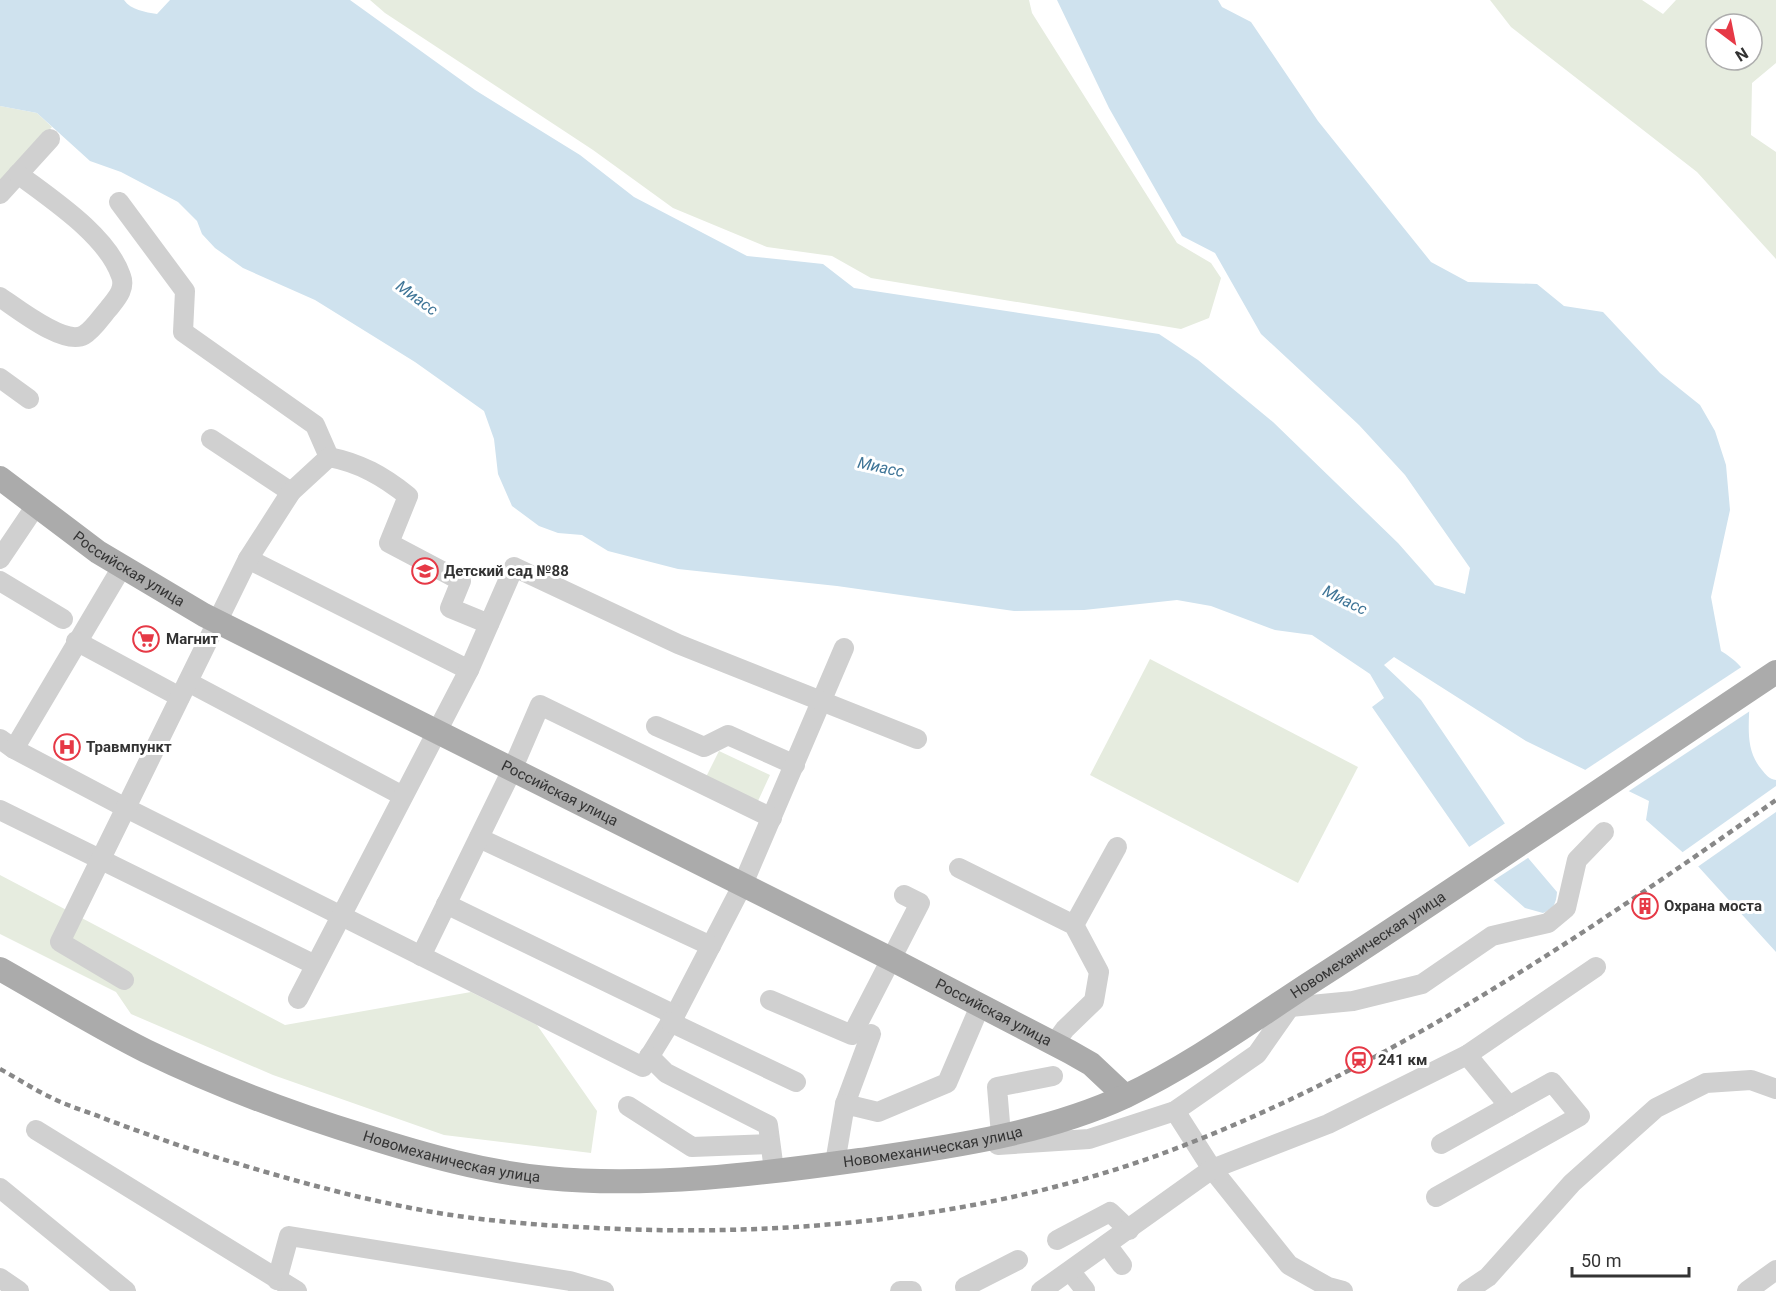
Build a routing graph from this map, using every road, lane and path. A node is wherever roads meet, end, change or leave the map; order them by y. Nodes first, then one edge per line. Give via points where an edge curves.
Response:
1 (50, 139) dead end
2 (18, 174) junction
3 (0, 194) edge
4 (119, 202) dead end
5 (0, 297) edge
6 (0, 378) edge
7 (29, 399) dead end
8 (211, 439) dead end
9 (329, 457) junction
10 (0, 478) edge
11 (291, 492) junction
12 (35, 507) junction
13 (0, 560) edge
14 (248, 560) junction
15 (122, 567) junction
16 (0, 580) edge
17 (63, 619) dead end
18 (217, 622) junction
19 (489, 624) junction
20 (76, 642) junction
21 (844, 648) dead end
22 (469, 670) junction
23 (1776, 672) edge
24 (184, 689) junction
25 (823, 700) junction
26 (656, 726) dead end
27 (435, 732) junction
28 (916, 739) dead end
29 (7, 744) edge
30 (795, 765) junction
31 (513, 770) junction
32 (403, 796) junction
33 (126, 808) junction
34 (0, 810) edge
35 (772, 818) junction
36 (1604, 832) dead end
37 (479, 838) junction
38 (1117, 847) dead end
39 (100, 861) junction
40 (959, 868) dead end
41 (743, 884) junction
42 (904, 895) dead end
43 (446, 904) junction
44 (342, 916) junction
45 (1074, 925) junction
46 (711, 946) junction
47 (421, 956) junction
48 (891, 959) junction
49 (313, 964) junction
50 (1596, 967) dead end
51 (0, 969) edge
52 (124, 980) dead end
53 (1304, 986) junction
54 (298, 999) dead end
55 (770, 1000) dead end
56 (980, 1006) junction
57 (1290, 1007) junction
58 (673, 1018) junction
59 (871, 1034) dead end
60 (1054, 1044) junction
61 (1467, 1055) junction
62 (650, 1056) junction
63 (1053, 1076) dead end
64 (796, 1082) dead end
65 (1776, 1089) edge
66 (1125, 1096) junction
67 (845, 1104) junction
68 (628, 1106) dead end
69 (1509, 1106) junction
70 (1175, 1112) junction
71 (36, 1131) dead end
72 (1001, 1135) junction
73 (770, 1144) junction
74 (1441, 1144) dead end
75 (927, 1149) junction
76 (835, 1163) junction
77 (1212, 1169) junction
78 (774, 1170) junction
79 (0, 1188) edge
80 (1436, 1197) dead end
81 (1129, 1230) junction
82 (1057, 1240) dead end
83 (1107, 1245) junction
84 (1018, 1260) dead end
85 (1122, 1265) dead end
86 (1776, 1270) edge
87 (1071, 1272) junction
88 (0, 1278) edge
89 (277, 1280) junction
90 (964, 1290) edge
91 (1085, 1290) edge
92 (1333, 1290) edge
93 (19, 1291) edge
94 (126, 1291) edge
95 (297, 1291) edge
96 (604, 1291) edge
97 (900, 1291) edge
98 (912, 1291) edge
99 (1041, 1291) edge
100 (1467, 1291) edge
101 (1747, 1291) edge

1 - 2 street
2 - 3 street
2 - 5 street via 75,217 105,250 122,277 120,294 85,335 72,338 57,333
4 - 9 street via 185,291 183,332 315,425
6 - 7 street
8 - 11 street
9 - 11 street
9 - 19 street via 380,474 408,496 389,543 461,580 450,608
10 - 12 main road, Российская улица
11 - 14 street
12 - 13 street
12 - 15 main road, Российская улица
14 - 18 street
14 - 22 street
15 - 18 main road, Российская улица
15 - 20 street
16 - 17 street
18 - 24 street
18 - 27 main road, Российская улица
19 - 22 street
19 - 25 street via 514,567 678,644
20 - 24 street
20 - 29 street
21 - 25 street
22 - 27 street
23 - 53 main road, Новомеханическая улица
24 - 32 street
24 - 33 street
25 - 28 street
25 - 30 street
26 - 30 street via 704,747 728,735
27 - 31 main road, Российская улица
27 - 32 street
29 - 33 street
30 - 35 street
31 - 35 street via 540,705
31 - 37 street
31 - 41 main road, Российская улица
32 - 44 street
33 - 39 street
33 - 44 street
34 - 39 street
35 - 41 street
36 - 57 street via 1577,860 1566,908 1548,923 1492,936 1422,984 1353,1001
37 - 43 street
37 - 46 street
38 - 45 street
39 - 49 street
39 - 52 street via 60,942
40 - 45 street
41 - 46 street
41 - 48 main road, Российская улица
42 - 48 street via 920,903
43 - 47 street
43 - 58 street
44 - 47 street
44 - 49 street
45 - 60 street via 1099,972 1094,1001
46 - 58 street
47 - 62 street via 643,1067
48 - 55 street via 852,1035
48 - 56 main road, Российская улица
49 - 54 street
50 - 61 street
51 - 78 main road, Новомеханическая улица via 142,1049 203,1077 290,1112 441,1159 511,1174 597,1181
53 - 57 street
53 - 66 main road, Новомеханическая улица via 1174,1070
56 - 60 main road, Российская улица
56 - 67 street via 947,1083 878,1112
57 - 70 street via 1257,1054
58 - 62 street
58 - 64 street
59 - 67 street
60 - 66 main road, Российская улица via 1091,1064
61 - 69 street
61 - 77 street via 1328,1124
62 - 73 street via 666,1073 768,1125
63 - 72 street via 996,1087
65 - 100 street via 1751,1080 1706,1083 1656,1108 1572,1184 1488,1277
66 - 72 main road, Новомеханическая улица via 1084,1113
67 - 76 street
68 - 73 street via 692,1147
69 - 74 street
69 - 80 street via 1552,1082 1581,1116
70 - 75 street via 1089,1139
70 - 77 street
71 - 89 street
72 - 75 main road, Новомеханическая улица
73 - 78 street
75 - 76 main road, Новомеханическая улица
76 - 78 main road, Новомеханическая улица
77 - 81 street
77 - 92 street via 1289,1266
79 - 94 street
81 - 82 street via 1110,1212
81 - 83 street
83 - 85 street
83 - 87 street
84 - 90 street
86 - 101 street
87 - 91 street
87 - 99 street
88 - 93 street
89 - 95 street
89 - 96 street via 289,1236 570,1281
97 - 98 street

